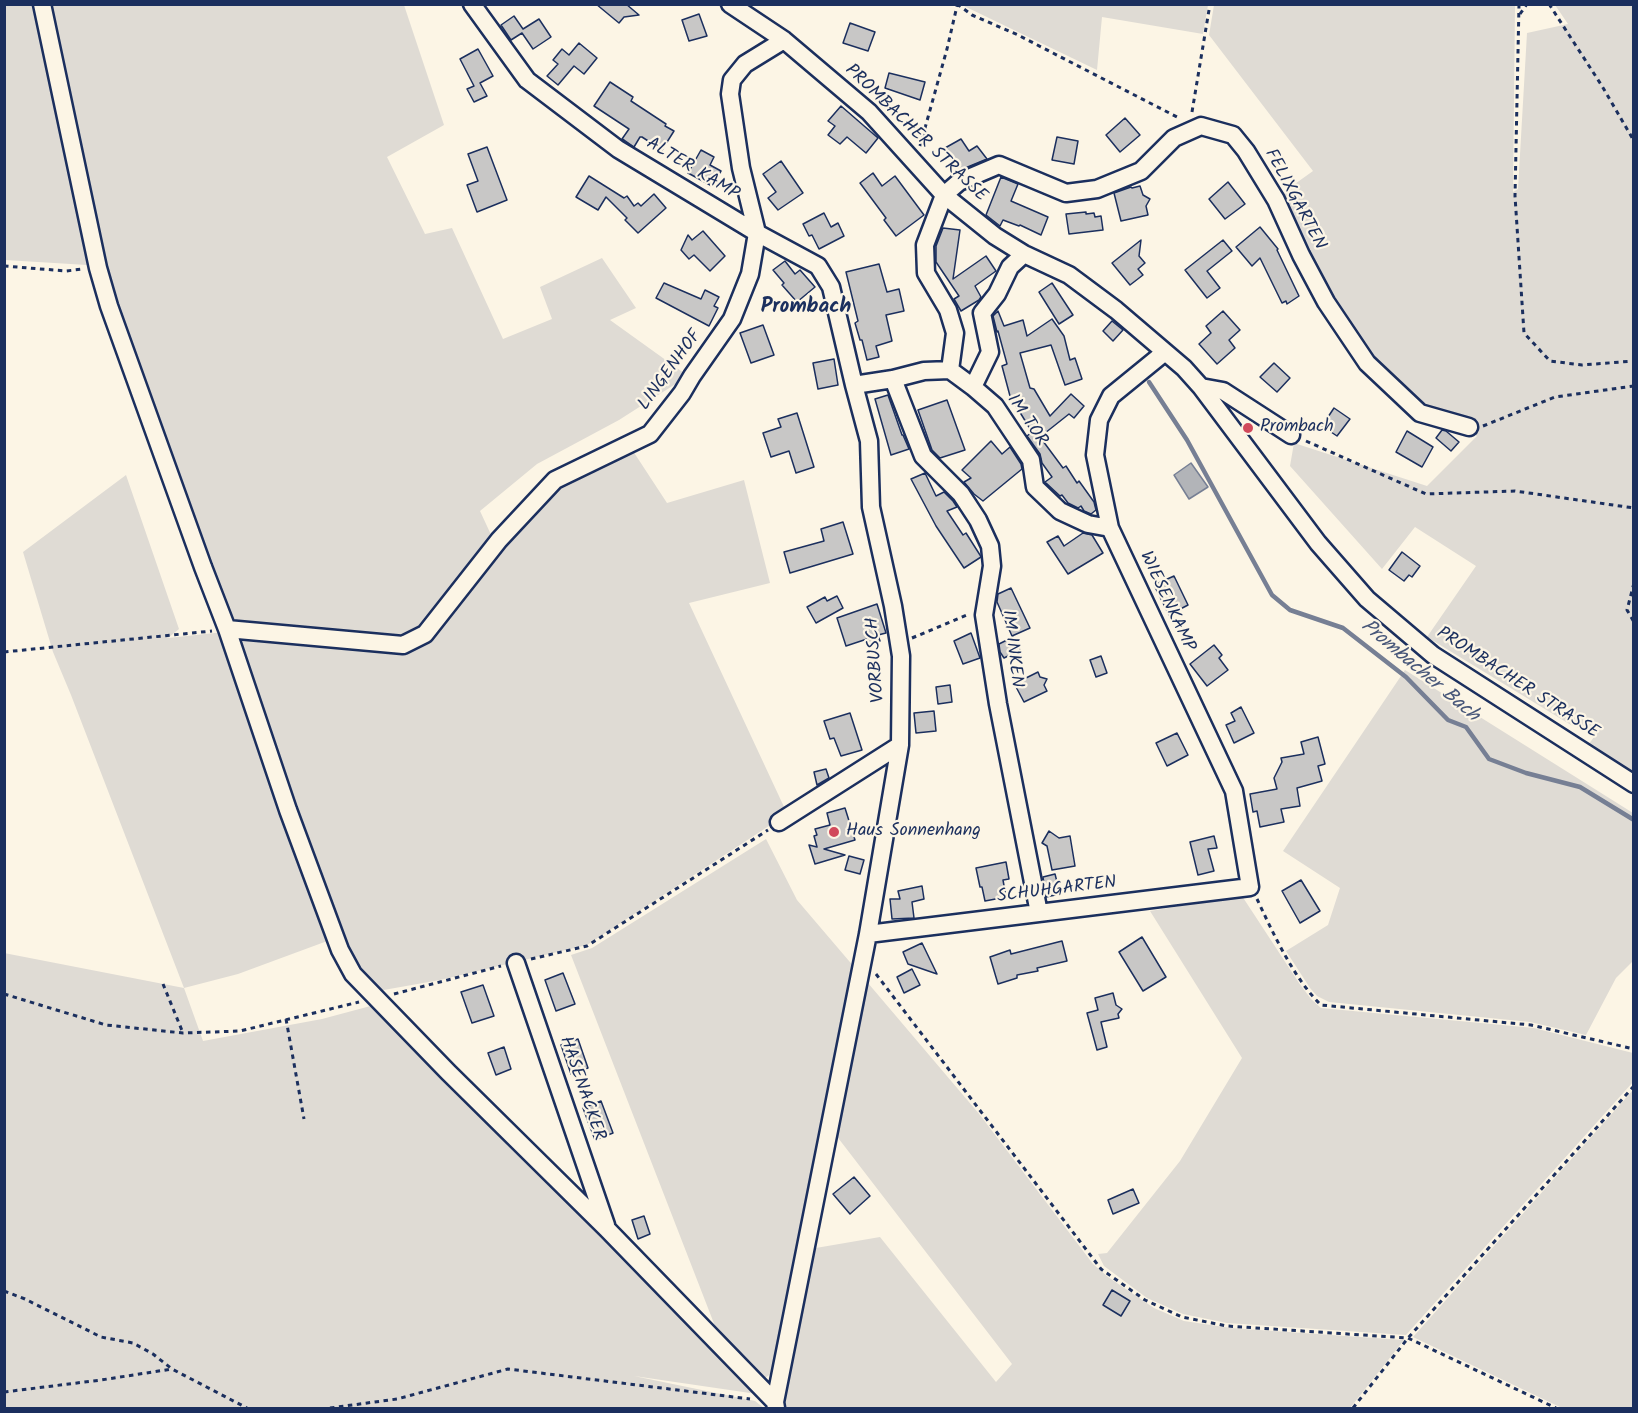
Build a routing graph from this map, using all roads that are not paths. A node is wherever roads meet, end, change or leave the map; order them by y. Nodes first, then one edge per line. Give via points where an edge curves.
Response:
1 (42, 4) edge
2 (472, 4) edge
3 (730, 4) edge
4 (784, 39) junction
5 (944, 195) junction
6 (758, 233) junction
7 (1024, 254) junction
8 (1165, 352) junction
9 (950, 370) junction
10 (893, 379) junction
11 (854, 385) junction
12 (973, 387) junction
13 (1201, 387) junction
14 (1469, 427) road end
15 (1291, 435) road end
16 (1110, 528) junction
17 (227, 629) junction
18 (900, 745) junction
19 (1634, 784) edge
20 (779, 822) road end
21 (1250, 887) joint
22 (1039, 913) junction
23 (868, 934) junction
24 (516, 963) road end
25 (607, 1228) junction
26 (776, 1405) edge

1 - 17 street via 109,306
2 - 6 street, ALTER KAMP via 527,80 618,149
3 - 4 street, PROMBACHER STRASSE
4 - 5 street, PROMBACHER STRASSE via 868,112
4 - 6 street, LINGENHOF via 745,64 732,80 730,94 741,168
5 - 7 street, PROMBACHER STRASSE
5 - 9 street via 925,245 926,273 948,310 955,333
5 - 14 street, FELIXGARTEN via 959,182 999,165 1066,193 1097,189 1141,171 1174,138 1201,126 1233,135 1276,200 1326,302 1367,363 1420,413
6 - 11 street, ALTER KAMP via 818,266 831,287
6 - 17 street, LINGENHOF via 750,274 732,319 650,434 555,480 499,540 425,634 403,645
7 - 8 street, PROMBACHER STRASSE via 1069,275
7 - 12 street via 1010,267 982,313 990,352
8 - 13 street, PROMBACHER STRASSE
8 - 16 street, WIESENKAMP via 1111,396 1099,420 1095,455
9 - 10 street via 924,371
9 - 12 street, IM TOR
10 - 11 street
10 - 22 street, IM INKEN via 923,456 961,494 990,546 992,567 984,615
11 - 18 street, VORBUSCH via 869,441 871,507 901,656
12 - 16 street, IM TOR via 995,406 1031,460 1035,487 1060,511 1088,524
13 - 15 street via 1223,391
13 - 19 street, PROMBACHER STRASSE via 1318,543 1366,599 1432,655
16 - 21 street, WIESENKAMP via 1234,791
17 - 25 street via 288,810 340,950 353,974
18 - 20 street
18 - 23 street, VORBUSCH
21 - 22 street, SCHUHGARTEN
22 - 23 street, SCHUHGARTEN
23 - 26 street, VORBUSCH
24 - 25 street, HASENACKER
25 - 26 street

